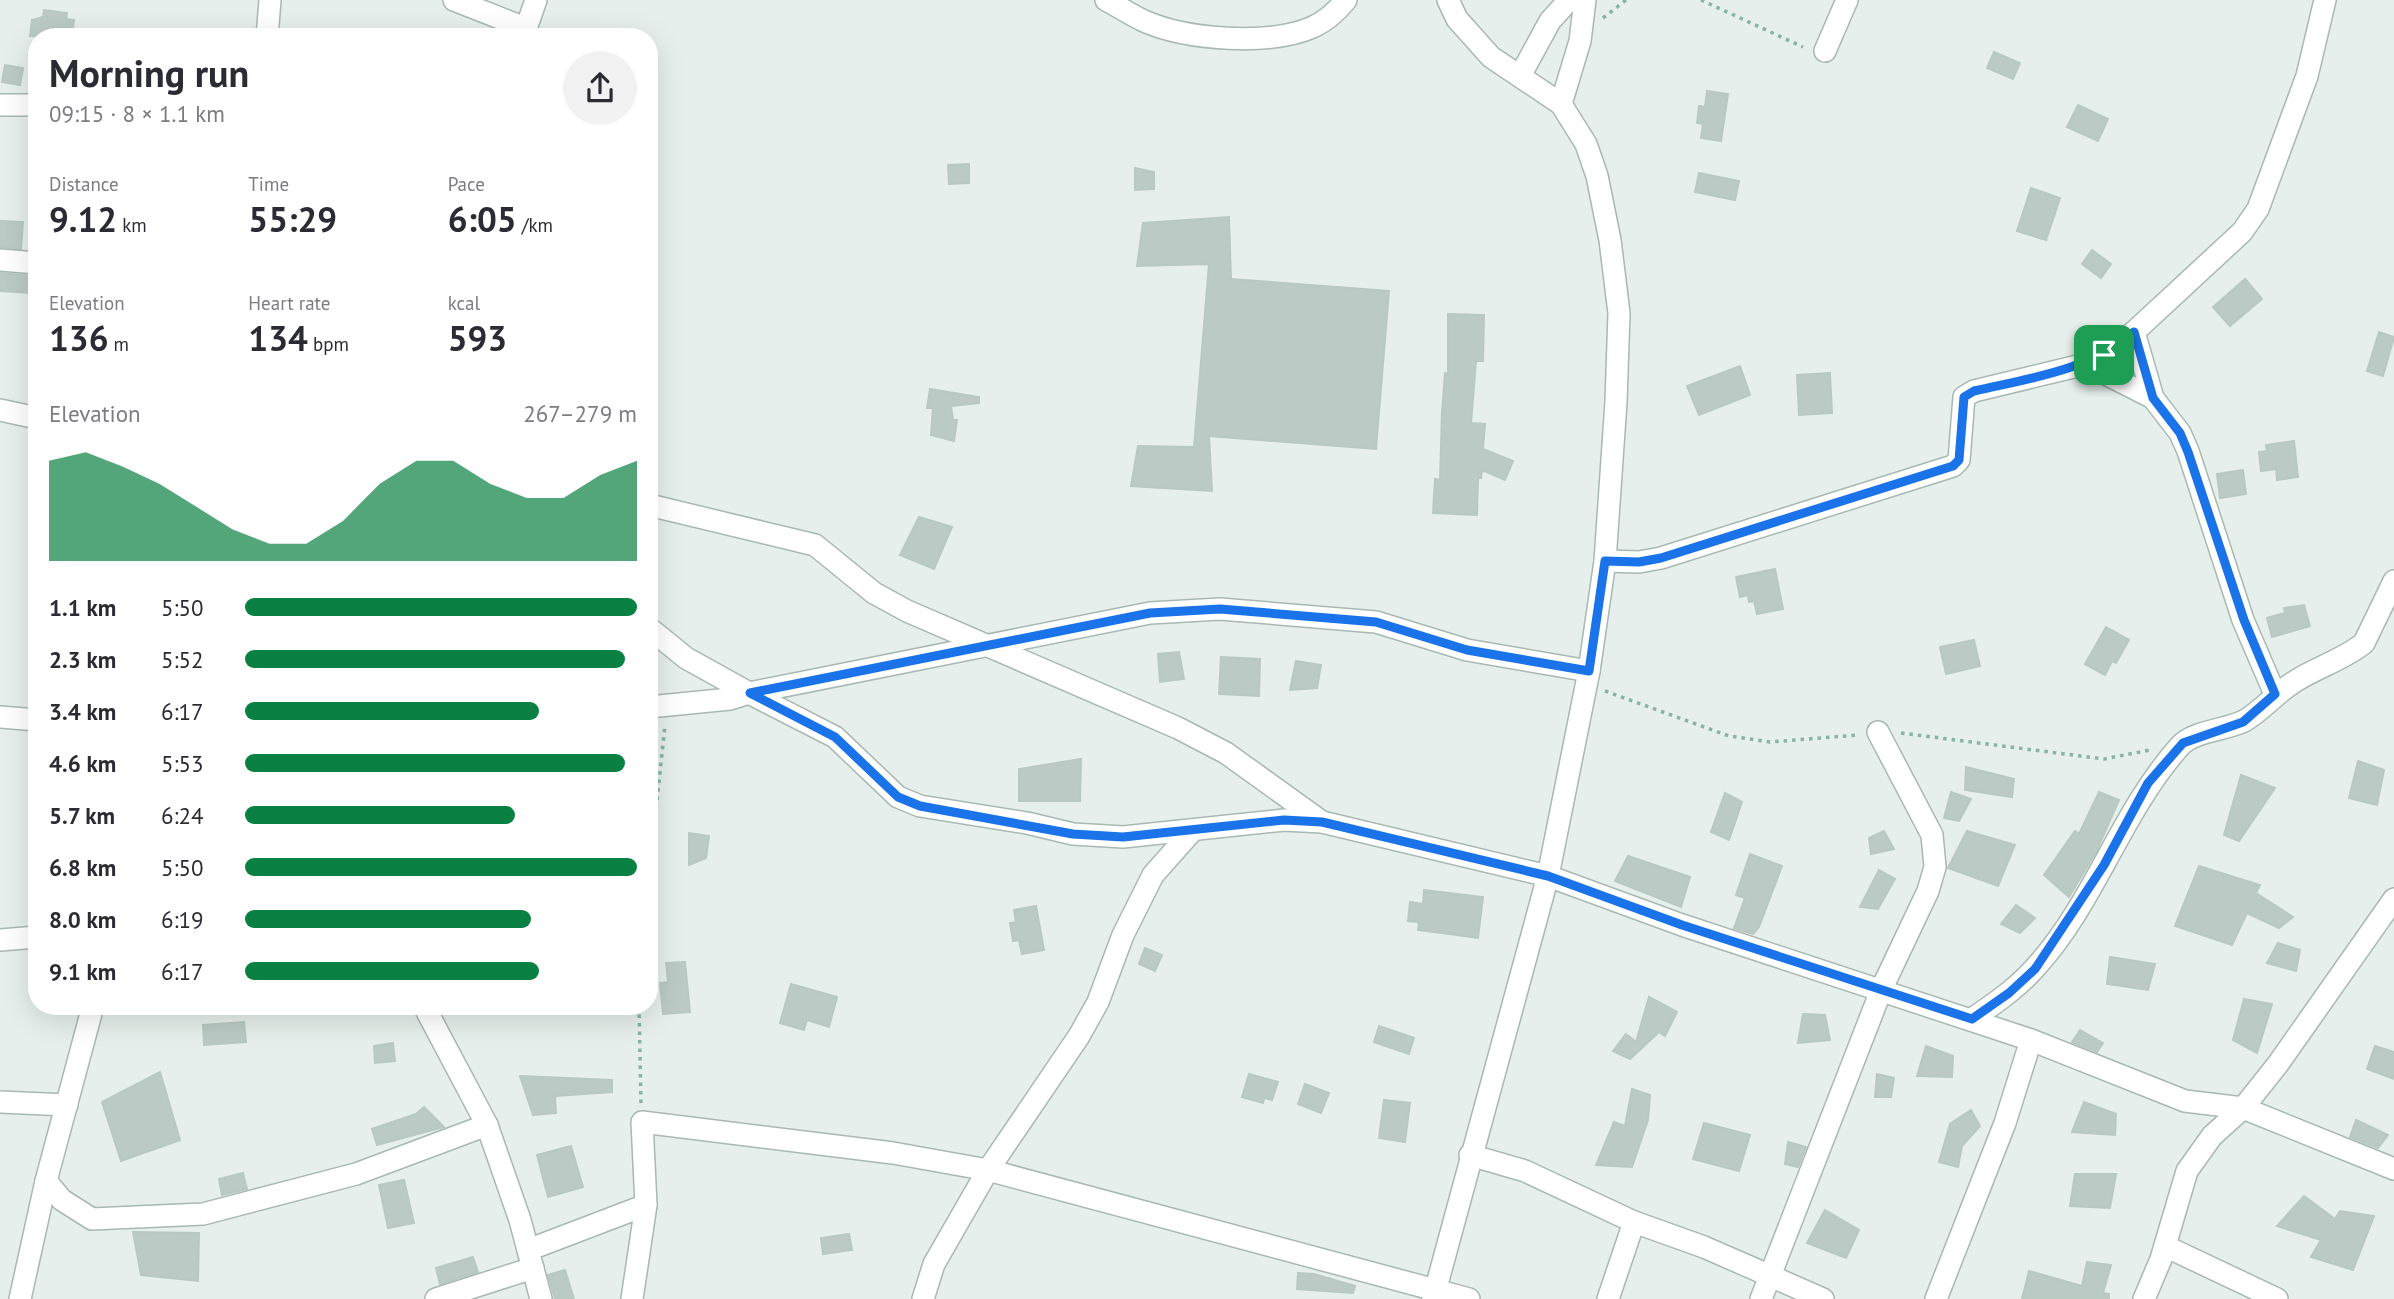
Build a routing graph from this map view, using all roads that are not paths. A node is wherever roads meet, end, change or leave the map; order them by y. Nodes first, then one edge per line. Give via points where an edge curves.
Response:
1 (270, 0) edge
2 (454, 0) edge
3 (536, 0) edge
4 (1106, 0) edge
5 (1346, 0) edge
6 (1448, 0) edge
7 (1569, 0) edge
8 (1585, 0) edge
9 (1847, 0) edge
10 (2325, 0) edge
11 (268, 28) edge
12 (515, 28) edge
13 (526, 28) edge
14 (1825, 51) road end
15 (1520, 76) junction
16 (1561, 104) junction
17 (0, 105) edge
18 (28, 105) edge
19 (0, 260) edge
20 (28, 262) edge
21 (2134, 332) junction
22 (2086, 364) junction
23 (2153, 398) junction
24 (0, 410) edge
25 (28, 416) edge
26 (658, 507) edge
27 (1605, 561) junction
28 (2394, 581) edge
29 (658, 635) edge
30 (983, 645) junction
31 (1588, 678) junction
32 (750, 693) junction
33 (2275, 694) junction
34 (658, 706) edge
35 (0, 717) edge
36 (28, 719) edge
37 (1878, 732) road end
38 (1322, 822) junction
39 (1192, 831) junction
40 (1548, 876) junction
41 (2394, 899) edge
42 (28, 938) edge
43 (0, 940) edge
44 (1882, 988) junction
45 (86, 1015) edge
46 (429, 1015) edge
47 (1972, 1019) junction
48 (2031, 1040) junction
49 (0, 1102) edge
50 (67, 1105) junction
51 (2244, 1108) junction
52 (487, 1125) junction
53 (1470, 1155) junction
54 (2394, 1169) edge
55 (988, 1171) junction
56 (46, 1181) junction
57 (646, 1205) junction
58 (1634, 1222) junction
59 (2165, 1246) junction
60 (530, 1259) junction
61 (1769, 1274) junction
62 (1434, 1294) edge
63 (20, 1299) edge
64 (436, 1299) edge
65 (541, 1299) edge
66 (632, 1299) edge
67 (923, 1299) edge
68 (1469, 1299) edge
69 (1608, 1299) edge
70 (1761, 1299) edge
71 (1823, 1299) edge
72 (1936, 1299) edge
73 (2144, 1299) edge
74 (2277, 1299) edge

1 - 11 street
2 - 12 street
3 - 13 street
4 - 5 street via 1145,22 1188,34 1260,37 1293,34 1315,26
6 - 15 street via 1457,19 1491,57
7 - 15 street via 1550,21
8 - 16 street via 1580,41
9 - 14 street
10 - 21 street via 2308,75 2258,209 2242,232
15 - 16 street
16 - 27 street via 1586,145 1597,176 1619,313
17 - 18 street
19 - 20 street
21 - 22 street
21 - 23 street
22 - 23 street
22 - 27 street via 1964,397 1959,460 1953,466 1661,558
23 - 33 street via 2180,433 2188,452 2244,620
24 - 25 street
26 - 30 street via 815,545 874,593
27 - 31 street
28 - 33 street via 2364,643
29 - 32 street via 686,658
30 - 31 street via 1150,613 1220,609 1376,622 1467,650
30 - 32 street
30 - 38 street via 1178,728 1214,747
31 - 40 street
32 - 34 street
32 - 39 street via 835,737 898,797 920,806 1073,834 1123,837
33 - 47 street via 2243,722 2183,743 2148,783 2104,865 2035,969
35 - 36 street
37 - 44 street via 1932,835 1935,855 1928,891
38 - 39 street via 1284,820
38 - 40 street
39 - 55 street via 1153,875 1092,1014
40 - 44 street via 1682,925
40 - 53 street
41 - 51 street
42 - 43 street
44 - 47 street
44 - 61 street
45 - 50 street
46 - 52 street
47 - 48 street
48 - 51 street via 2185,1101
48 - 72 street via 2000,1136
49 - 50 street
50 - 56 street
51 - 54 street
51 - 59 street via 2218,1130 2187,1171
52 - 56 street via 356,1174 202,1214 92,1219 62,1200
52 - 60 street
53 - 58 street via 1525,1171
53 - 62 street
55 - 57 street via 893,1153 642,1122
55 - 62 street
55 - 67 street via 934,1264
56 - 63 street
57 - 60 street
57 - 66 street
58 - 61 street
58 - 69 street
59 - 73 street
59 - 74 street
60 - 64 street
60 - 65 street
61 - 70 street
61 - 71 street
62 - 68 street

